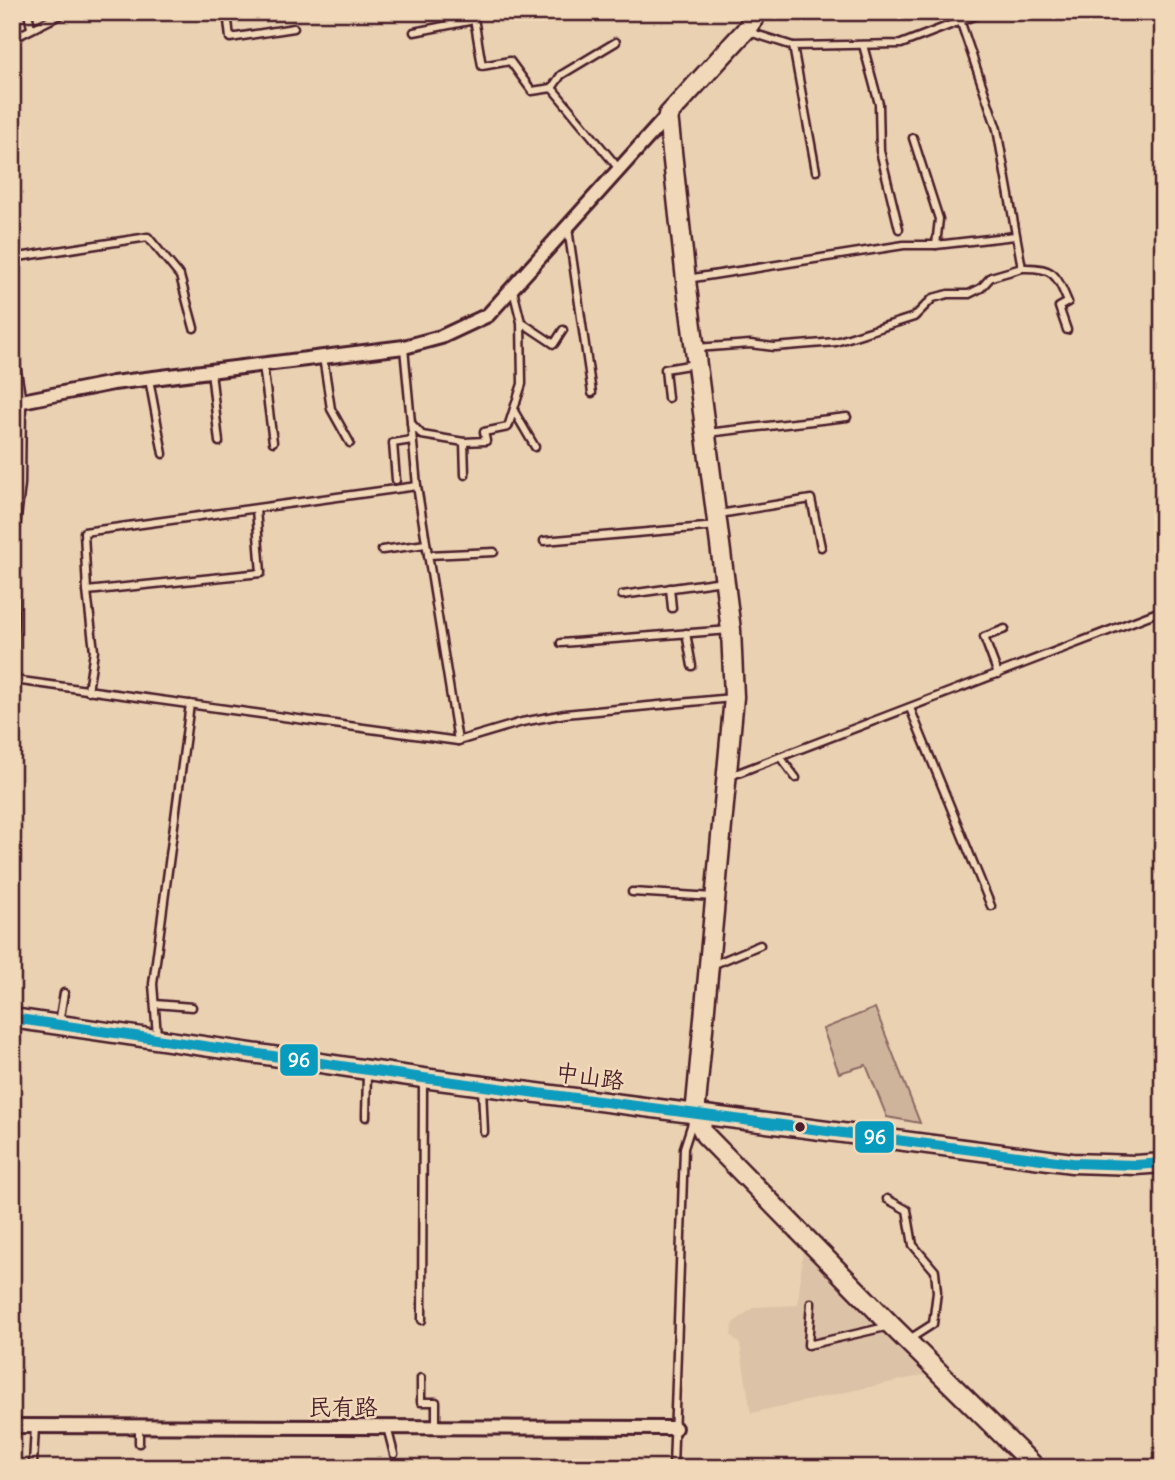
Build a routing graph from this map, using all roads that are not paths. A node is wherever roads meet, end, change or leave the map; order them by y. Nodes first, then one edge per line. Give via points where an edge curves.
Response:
1 (28, 12) edge
2 (66, 12) edge
3 (227, 12) edge
4 (758, 12) edge
5 (984, 12) edge
6 (474, 16) edge
7 (960, 20) junction
8 (31, 28) junction
9 (294, 28) dead end
10 (745, 31) junction
11 (414, 32) dead end
12 (12, 38) edge
13 (617, 42) dead end
14 (863, 45) junction
15 (793, 46) junction
16 (552, 88) junction
17 (668, 115) junction
18 (914, 138) dead end
19 (620, 170) junction
20 (816, 171) dead end
21 (568, 228) junction
22 (899, 229) dead end
23 (1015, 236) junction
24 (936, 245) junction
25 (12, 258) edge
26 (1022, 268) junction
27 (685, 280) junction
28 (513, 288) junction
29 (521, 322) junction
30 (194, 328) dead end
31 (563, 330) dead end
32 (1068, 330) dead end
33 (12, 339) edge
34 (404, 347) junction
35 (696, 356) junction
36 (323, 357) junction
37 (263, 365) junction
38 (211, 371) junction
39 (149, 379) junction
40 (592, 393) dead end
41 (668, 398) dead end
42 (17, 402) edge
43 (514, 411) junction
44 (846, 417) dead end
45 (411, 422) junction
46 (705, 433) junction
47 (412, 440) junction
48 (219, 442) dead end
49 (273, 442) dead end
50 (464, 442) junction
51 (350, 443) dead end
52 (535, 447) dead end
53 (163, 454) dead end
54 (465, 475) dead end
55 (396, 480) dead end
56 (416, 486) junction
57 (256, 509) junction
58 (718, 520) junction
59 (13, 537) edge
60 (544, 541) dead end
61 (426, 544) junction
62 (821, 547) dead end
63 (382, 550) dead end
64 (494, 552) dead end
65 (428, 555) junction
66 (725, 581) junction
67 (670, 588) junction
68 (87, 591) junction
69 (622, 595) dead end
70 (671, 608) dead end
71 (1163, 610) edge
72 (1006, 629) dead end
73 (731, 630) junction
74 (685, 634) junction
75 (561, 643) dead end
76 (692, 666) dead end
77 (998, 674) junction
78 (13, 680) edge
79 (88, 691) junction
80 (734, 697) junction
81 (190, 704) junction
82 (910, 708) junction
83 (458, 741) junction
84 (12, 745) edge
85 (780, 757) junction
86 (728, 777) junction
87 (796, 778) dead end
88 (632, 892) dead end
89 (716, 898) junction
90 (991, 906) dead end
91 (760, 945) dead end
92 (708, 967) junction
93 (64, 993) dead end
94 (155, 1004) junction
95 (192, 1007) dead end
96 (12, 1018) edge
97 (59, 1025) junction
98 (158, 1040) junction
99 (366, 1070) junction
100 (424, 1078) junction
101 (482, 1086) junction
102 (695, 1115) junction
103 (366, 1117) dead end
104 (484, 1132) dead end
105 (1163, 1163) edge
106 (887, 1199) dead end
107 (811, 1303) dead end
108 (422, 1320) dead end
109 (892, 1326) junction
110 (907, 1341) junction
111 (421, 1378) dead end
112 (12, 1426) edge
113 (35, 1426) junction
114 (139, 1426) junction
115 (387, 1427) junction
116 (436, 1427) junction
117 (675, 1428) junction
118 (139, 1443) dead end
119 (394, 1454) dead end
120 (33, 1465) dead end
121 (673, 1468) edge
122 (1036, 1468) edge

1 - 8 lane
2 - 8 lane
3 - 9 lane via 230,38
4 - 10 street
5 - 7 lane
6 - 11 lane
6 - 16 lane via 482,66 510,61 532,91
7 - 14 lane via 901,44
7 - 23 lane via 997,129
8 - 12 lane
10 - 15 lane
10 - 17 street
13 - 16 lane via 561,75
14 - 15 lane
14 - 22 lane via 879,104 880,151
15 - 20 lane
16 - 19 lane
17 - 19 street
17 - 27 street
18 - 24 lane via 939,219
19 - 21 street
21 - 28 street
21 - 40 lane
23 - 24 lane
23 - 26 lane
24 - 27 lane via 904,245
25 - 30 lane via 148,237 180,276
26 - 32 lane via 1044,268 1057,276 1068,302 1059,307
26 - 35 lane via 991,277 975,292 933,298 914,317 835,342 774,347 750,344
27 - 35 street
28 - 29 lane
28 - 34 street via 488,315 441,337
29 - 31 lane via 554,344
29 - 43 lane via 523,384
33 - 42 lane
34 - 36 street
34 - 45 lane
35 - 41 lane via 665,369
35 - 46 street
36 - 37 street
36 - 51 lane via 331,409
37 - 38 street
37 - 49 lane
38 - 39 street
38 - 48 lane
39 - 42 street
39 - 53 lane
42 - 59 lane via 21,484
43 - 50 lane via 508,427 484,432 486,441
43 - 52 lane
44 - 46 lane
45 - 47 lane
45 - 50 lane via 422,435
46 - 58 street
47 - 55 lane via 393,443
47 - 56 lane
50 - 54 lane
56 - 57 lane
56 - 61 lane
57 - 68 lane via 84,531
57 - 68 lane via 261,573
58 - 60 lane
58 - 62 lane via 811,499
58 - 66 street
59 - 78 lane
61 - 63 lane
61 - 65 lane
64 - 65 lane
65 - 83 lane
66 - 67 lane
66 - 73 street
67 - 69 lane
67 - 70 lane
68 - 79 lane via 94,651
71 - 77 lane
72 - 77 lane via 984,637
73 - 74 lane
73 - 80 street
74 - 75 lane
74 - 76 lane
77 - 82 lane
78 - 79 lane
78 - 84 lane
79 - 81 lane
80 - 83 lane via 565,714
80 - 86 street
81 - 83 lane
81 - 94 lane via 153,984
82 - 85 lane
82 - 90 lane
85 - 86 lane
85 - 87 lane
86 - 89 street
88 - 89 lane
89 - 92 street
91 - 92 lane
92 - 102 street
93 - 97 lane
94 - 95 lane
94 - 98 lane
96 - 97 street, 中山路
97 - 98 street, 中山路
98 - 99 street, 中山路
99 - 100 street, 中山路
99 - 103 lane
100 - 101 street, 中山路
100 - 108 lane
101 - 102 street, 中山路
101 - 104 lane
102 - 105 street, 中山路 via 1072,1163
102 - 109 street via 705,1135
102 - 117 lane via 684,1148
106 - 110 lane via 907,1210 914,1245 935,1271 933,1324
107 - 109 lane via 808,1345
109 - 110 street
110 - 122 street
111 - 116 lane via 421,1402 436,1402
112 - 113 street, 民有路
113 - 114 street, 民有路
113 - 120 lane
114 - 115 street, 民有路
114 - 118 lane
115 - 116 street, 民有路
115 - 119 lane
116 - 117 street, 民有路
117 - 121 lane

